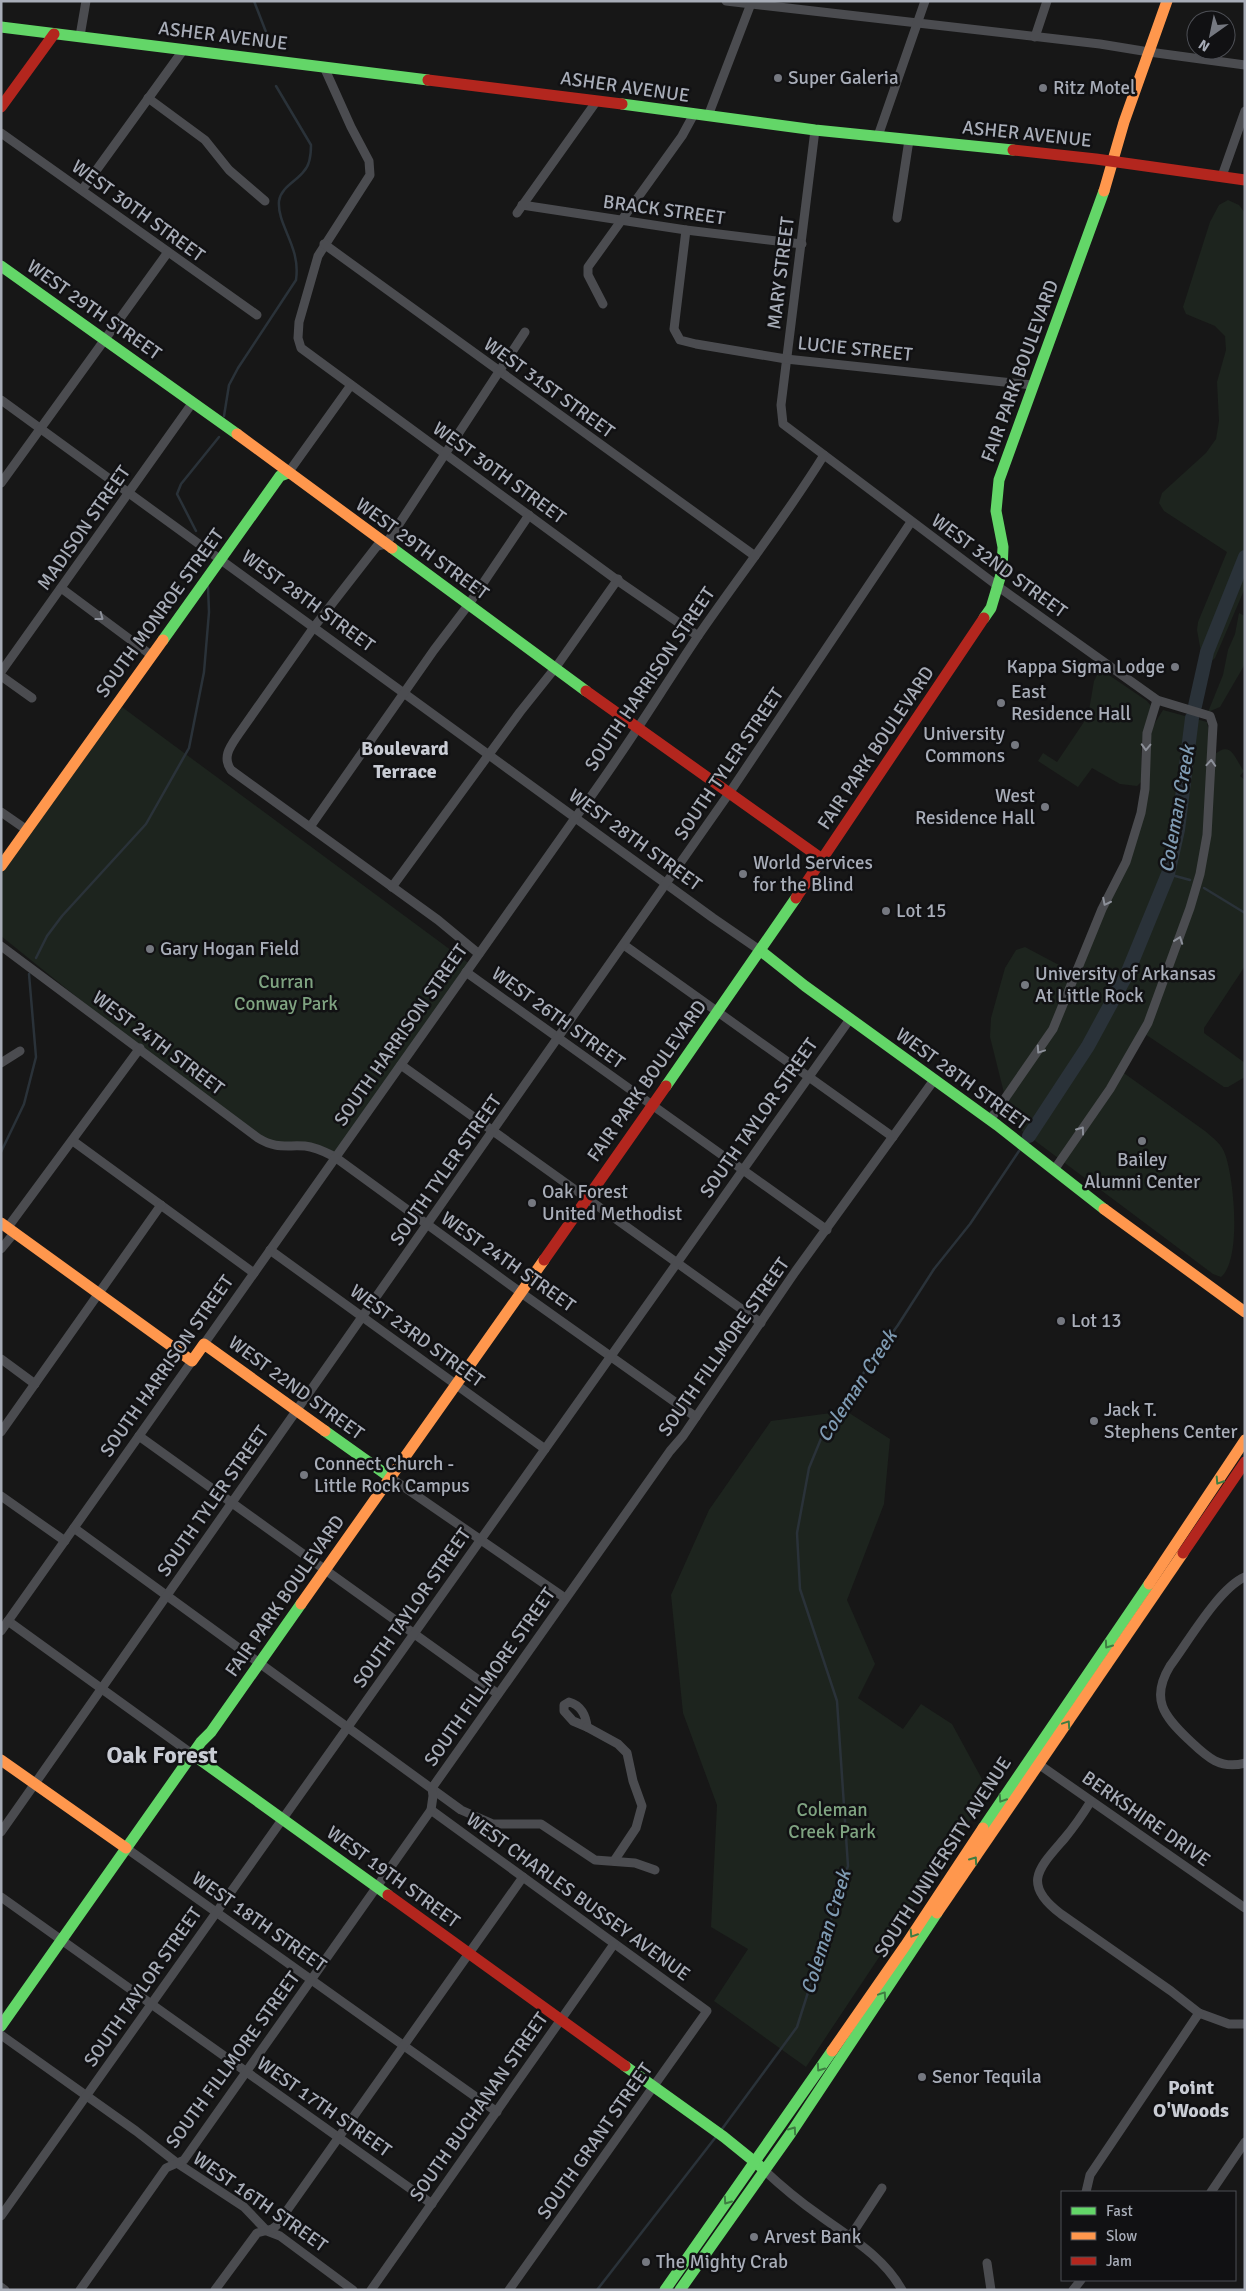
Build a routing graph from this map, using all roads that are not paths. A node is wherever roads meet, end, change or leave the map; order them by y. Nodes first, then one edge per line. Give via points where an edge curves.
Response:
1 (86, 1) edge
2 (726, 1) edge
3 (925, 1) edge
4 (1047, 1) edge
5 (1167, 1) edge
6 (751, 3) edge
7 (917, 23) junction
8 (1, 27) edge
9 (54, 34) junction
10 (80, 36) junction
11 (1035, 36) junction
12 (184, 50) junction
13 (1148, 52) junction
14 (1245, 65) edge
15 (324, 67) junction
16 (148, 98) junction
17 (596, 102) junction
18 (1, 107) edge
19 (1245, 111) edge
20 (694, 114) junction
21 (708, 116) junction
22 (815, 130) junction
23 (1, 133) edge
24 (878, 136) junction
25 (909, 140) junction
26 (1113, 161) junction
27 (1222, 176) junction
28 (1245, 180) edge
29 (82, 190) junction
30 (265, 201) dead end
31 (897, 218) dead end
32 (620, 220) junction
33 (686, 230) junction
34 (324, 244) junction
35 (802, 244) junction
36 (168, 252) junction
37 (1, 266) edge
38 (603, 304) dead end
39 (257, 315) dead end
40 (525, 332) dead end
41 (104, 338) junction
42 (786, 359) junction
43 (498, 371) junction
44 (350, 385) junction
45 (1032, 385) junction
46 (1, 400) edge
47 (193, 402) junction
48 (782, 420) joint
49 (41, 430) junction
50 (444, 454) junction
51 (824, 455) junction
52 (288, 474) junction
53 (1, 483) edge
54 (128, 493) junction
55 (529, 515) junction
56 (910, 522) junction
57 (386, 544) junction
58 (755, 556) junction
59 (219, 559) junction
60 (618, 579) junction
61 (999, 586) junction
62 (61, 588) junction
63 (469, 604) junction
64 (314, 628) junction
65 (698, 636) junction
66 (151, 655) junction
67 (556, 667) junction
68 (1, 672) edge
69 (1, 676) edge
70 (404, 692) junction
71 (32, 698) dead end
72 (1157, 700) junction
73 (638, 729) junction
74 (489, 755) junction
75 (730, 792) junction
76 (1, 812) edge
77 (575, 818) junction
78 (310, 827) junction
79 (27, 830) junction
80 (822, 859) junction
81 (1, 866) edge
82 (667, 883) junction
83 (392, 887) junction
84 (624, 945) junction
85 (1, 946) edge
86 (761, 951) junction
87 (479, 954) junction
88 (466, 972) junction
89 (718, 1012) junction
90 (850, 1018) junction
91 (558, 1038) junction
92 (140, 1048) junction
93 (20, 1051) dead end
94 (1, 1063) edge
95 (401, 1065) junction
96 (808, 1077) junction
97 (934, 1080) junction
98 (653, 1105) junction
99 (990, 1120) junction
100 (493, 1131) junction
101 (894, 1137) junction
102 (73, 1140) junction
103 (336, 1157) junction
104 (742, 1170) junction
105 (1054, 1170) junction
106 (586, 1197) junction
107 (162, 1205) junction
108 (427, 1225) junction
109 (8, 1227) edge
110 (827, 1230) junction
111 (1, 1249) edge
112 (270, 1250) junction
113 (676, 1263) junction
114 (254, 1273) junction
115 (520, 1292) junction
116 (99, 1294) junction
117 (1245, 1312) edge
118 (362, 1317) junction
119 (761, 1323) junction
120 (204, 1344) junction
121 (611, 1356) junction
122 (1, 1359) edge
123 (192, 1361) junction
124 (35, 1384) junction
125 (455, 1384) junction
126 (297, 1410) junction
127 (696, 1417) junction
128 (1, 1432) edge
129 (139, 1436) junction
130 (1245, 1440) edge
131 (545, 1449) junction
132 (1245, 1462) edge
133 (391, 1478) junction
134 (1, 1496) edge
135 (232, 1503) junction
136 (74, 1528) junction
137 (481, 1539) junction
138 (65, 1541) junction
139 (325, 1569) junction
140 (1245, 1577) edge
141 (167, 1596) junction
142 (565, 1598) junction
143 (8, 1621) junction
144 (1, 1631) edge
145 (414, 1633) junction
146 (259, 1662) junction
147 (102, 1689) junction
148 (498, 1694) junction
149 (348, 1727) junction
150 (587, 1727) dead end
151 (192, 1754) junction
152 (1029, 1758) junction
153 (1, 1760) edge
154 (1245, 1763) edge
155 (1040, 1764) junction
156 (35, 1784) junction
157 (432, 1788) junction
158 (1091, 1801) junction
159 (457, 1807) junction
160 (431, 1810) junction
161 (283, 1819) junction
162 (447, 1822) junction
163 (1, 1832) edge
164 (126, 1848) junction
165 (614, 1861) junction
166 (654, 1870) dead end
167 (523, 1877) junction
168 (376, 1886) junction
169 (1, 1897) edge
170 (1245, 1908) edge
171 (216, 1913) junction
172 (62, 1940) junction
173 (614, 1944) junction
174 (469, 1953) junction
175 (311, 1980) junction
176 (152, 2004) junction
177 (706, 2011) joint
178 (1199, 2014) junction
179 (560, 2020) junction
180 (1245, 2024) edge
181 (1, 2026) edge
182 (1, 2035) edge
183 (404, 2046) junction
184 (246, 2071) junction
185 (654, 2087) junction
186 (86, 2096) junction
187 (496, 2112) junction
188 (339, 2138) junction
189 (1245, 2142) edge
190 (756, 2162) junction
191 (177, 2164) junction
192 (764, 2170) junction
193 (882, 2188) dead end
194 (1086, 2191) edge
195 (1212, 2191) edge
196 (432, 2204) junction
197 (1, 2216) edge
198 (267, 2231) junction
199 (850, 2237) junction
200 (987, 2263) dead end
201 (1, 2287) edge
202 (6, 2290) edge
203 (80, 2290) edge
204 (216, 2290) edge
205 (353, 2290) edge
206 (372, 2290) edge
207 (509, 2290) edge
208 (665, 2290) edge
209 (680, 2290) edge
210 (902, 2290) edge
211 (991, 2290) edge

1 - 10 street
2 - 6 street
3 - 7 street
4 - 11 street
5 - 13 street, FAIR PARK BOULEVARD
6 - 7 street
6 - 21 street
7 - 11 street
7 - 24 street
8 - 9 street, ASHER AVENUE
9 - 10 street, ASHER AVENUE
9 - 18 street
10 - 12 street, ASHER AVENUE
11 - 13 street
12 - 15 street, ASHER AVENUE
12 - 16 street
13 - 14 street
13 - 26 street, FAIR PARK BOULEVARD
15 - 17 street, ASHER AVENUE
15 - 34 street via 370,161 370,175
16 - 29 street
16 - 30 street via 205,140 230,170
17 - 20 street, ASHER AVENUE
17 - 32 street, BRACK STREET via 520,209
19 - 27 street
20 - 21 street, ASHER AVENUE
20 - 32 street via 682,136
21 - 22 street, ASHER AVENUE
22 - 24 street, ASHER AVENUE
22 - 35 street, MARY STREET
23 - 29 street, WEST 30TH STREET
24 - 25 street, ASHER AVENUE
25 - 26 street, ASHER AVENUE
25 - 31 street
26 - 27 street, ASHER AVENUE
26 - 45 street, FAIR PARK BOULEVARD via 1098,211
27 - 28 street, ASHER AVENUE
29 - 36 street, WEST 30TH STREET
32 - 33 street, BRACK STREET
32 - 38 street via 587,272
33 - 35 street, BRACK STREET
33 - 42 street, LUCIE STREET via 674,329 677,337 686,342
34 - 43 street, WEST 31ST STREET
34 - 44 street, WEST 30TH STREET via 299,325 301,348
35 - 42 street, MARY STREET
36 - 39 street, WEST 30TH STREET
36 - 41 street
37 - 41 street, WEST 29TH STREET
40 - 43 street
41 - 47 street, WEST 29TH STREET
41 - 49 street
42 - 45 street, LUCIE STREET
42 - 48 street, MARY STREET
43 - 50 street
43 - 58 street, WEST 31ST STREET
44 - 50 street, WEST 30TH STREET
44 - 52 street, SOUTH MONROE STREET
45 - 61 street, FAIR PARK BOULEVARD via 999,480 996,511 1003,547
46 - 49 street, WEST 28TH STREET
47 - 52 street, WEST 29TH STREET
47 - 54 street, MADISON STREET
48 - 51 street, WEST 32ND STREET
49 - 53 street
49 - 54 street, WEST 28TH STREET
50 - 55 street, WEST 30TH STREET
50 - 57 street
51 - 56 street, WEST 32ND STREET
51 - 58 street, SOUTH HARRISON STREET
52 - 57 street, WEST 29TH STREET
52 - 59 street, SOUTH MONROE STREET via 280,476
54 - 59 street, WEST 28TH STREET
54 - 62 street, MADISON STREET
55 - 60 street, WEST 30TH STREET
55 - 63 street
56 - 61 street, WEST 32ND STREET
56 - 75 street, SOUTH TYLER STREET
57 - 63 street, WEST 29TH STREET
57 - 64 street via 377,546
58 - 65 street, SOUTH HARRISON STREET
59 - 64 street, WEST 28TH STREET
59 - 66 street, SOUTH MONROE STREET
60 - 65 street, WEST 30TH STREET
60 - 67 street
61 - 72 street, WEST 32ND STREET
61 - 80 street, FAIR PARK BOULEVARD via 991,608
62 -> 66 street
62 - 68 street, MADISON STREET
63 - 67 street, WEST 29TH STREET
63 - 70 street
64 - 70 street, WEST 28TH STREET
64 - 78 street, WEST 26TH STREET via 227,753 231,770
65 - 73 street, SOUTH HARRISON STREET
66 - 79 street, SOUTH MONROE STREET
67 - 73 street, WEST 29TH STREET
67 - 74 street
69 - 71 street
70 - 74 street, WEST 28TH STREET
70 - 78 street
72 -> 99 street via 1147,733 1142,807 1126,862 1102,909 1053,1029
105 -> 72 street, WEST 32ND STREET via 1110,1090 1145,1030 1200,874 1208,827 1214,731 1210,716
73 - 75 street, WEST 29TH STREET
73 - 77 street, SOUTH HARRISON STREET
74 - 77 street, WEST 28TH STREET
74 - 83 street
75 - 80 street, WEST 29TH STREET
75 - 82 street, SOUTH TYLER STREET
76 - 79 street
77 - 82 street, WEST 28TH STREET
77 - 87 street, SOUTH HARRISON STREET
78 - 83 street, WEST 26TH STREET
79 - 81 street, SOUTH MONROE STREET
80 - 86 street, FAIR PARK BOULEVARD
82 - 84 street, SOUTH TYLER STREET
82 - 86 street, WEST 28TH STREET
83 - 87 street, WEST 26TH STREET
84 - 89 street
84 - 91 street, SOUTH TYLER STREET
85 - 92 street, WEST 24TH STREET
86 - 89 street, FAIR PARK BOULEVARD
86 - 90 street, WEST 28TH STREET
87 - 88 street, SOUTH HARRISON STREET
88 - 91 street, WEST 26TH STREET
88 - 95 street, SOUTH HARRISON STREET
89 - 96 street
89 - 98 street, FAIR PARK BOULEVARD
90 - 96 street, SOUTH TAYLOR STREET
90 - 97 street, WEST 28TH STREET
91 - 98 street, WEST 26TH STREET
91 - 100 street, SOUTH TYLER STREET
92 - 102 street
92 - 103 street, WEST 24TH STREET via 266,1144 306,1146
93 - 94 street
95 - 100 street
95 - 103 street, SOUTH HARRISON STREET
96 - 101 street
96 - 104 street, SOUTH TAYLOR STREET
97 - 99 street, WEST 28TH STREET
97 - 101 street, SOUTH FILLMORE STREET
98 - 104 street, WEST 26TH STREET
98 - 106 street, FAIR PARK BOULEVARD
99 - 105 street, WEST 28TH STREET
100 - 106 street
100 - 108 street, SOUTH TYLER STREET
101 - 110 street, SOUTH FILLMORE STREET
102 - 107 street
102 - 109 street
103 - 108 street, WEST 24TH STREET
103 - 112 street, SOUTH HARRISON STREET
104 - 110 street, WEST 26TH STREET
104 - 113 street, SOUTH TAYLOR STREET
105 - 117 street, WEST 28TH STREET
106 - 113 street
106 - 115 street, FAIR PARK BOULEVARD
107 - 114 street
107 - 116 street
108 - 115 street, WEST 24TH STREET
108 - 118 street, SOUTH TYLER STREET
109 - 111 street
109 - 116 street
110 - 119 street, SOUTH FILLMORE STREET
112 - 114 street, SOUTH HARRISON STREET
112 - 118 street, WEST 23RD STREET
113 - 119 street
113 - 121 street, SOUTH TAYLOR STREET
114 - 120 street, SOUTH HARRISON STREET
115 - 121 street, WEST 24TH STREET
115 - 125 street, FAIR PARK BOULEVARD
116 - 123 street
116 - 124 street
118 - 125 street, WEST 23RD STREET
118 - 126 street, SOUTH TYLER STREET
119 - 127 street, SOUTH FILLMORE STREET
120 - 123 street, SOUTH HARRISON STREET
120 - 126 street, WEST 22ND STREET
121 - 127 street, WEST 24TH STREET
121 - 131 street, SOUTH TAYLOR STREET
122 - 124 street
123 - 129 street, SOUTH HARRISON STREET
124 - 128 street
125 - 131 street, WEST 23RD STREET
125 - 133 street, FAIR PARK BOULEVARD
126 - 133 street, WEST 22ND STREET
126 - 135 street, SOUTH TYLER STREET
127 - 142 street, SOUTH FILLMORE STREET
129 - 135 street
129 - 136 street, SOUTH HARRISON STREET
130 -> 152 street, SOUTH UNIVERSITY AVENUE
131 - 137 street, SOUTH TAYLOR STREET
155 -> 132 street, SOUTH UNIVERSITY AVENUE
133 - 137 street, WEST 22ND STREET
133 - 139 street, FAIR PARK BOULEVARD
134 - 138 street
135 - 139 street
135 - 141 street, SOUTH TYLER STREET
136 - 138 street, SOUTH HARRISON STREET
136 - 141 street
137 - 142 street, WEST 22ND STREET
137 - 145 street, SOUTH TAYLOR STREET
138 - 143 street, SOUTH HARRISON STREET
139 - 145 street
139 - 146 street, FAIR PARK BOULEVARD
140 - 154 street via 1234,1582 1223,1594 1170,1666 1161,1694 1162,1709 1169,1720 1207,1757 1223,1765
141 - 146 street
141 - 147 street, SOUTH TYLER STREET
142 - 148 street, SOUTH FILLMORE STREET
143 - 144 street, SOUTH HARRISON STREET
143 - 147 street, WEST 19TH STREET
145 - 148 street
145 - 149 street, SOUTH TAYLOR STREET
146 - 149 street
146 - 151 street, FAIR PARK BOULEVARD
147 - 151 street, WEST 19TH STREET
147 - 156 street, SOUTH TYLER STREET
148 - 157 street, SOUTH FILLMORE STREET
149 - 157 street
149 - 161 street, SOUTH TAYLOR STREET
150 - 165 street via 618,1744 627,1753 642,1806 636,1828
151 - 161 street, WEST 19TH STREET
151 - 164 street, FAIR PARK BOULEVARD
152 - 155 street, BERKSHIRE DRIVE
152 -> 190 street, SOUTH UNIVERSITY AVENUE via 900,1954
153 - 156 street, WEST 18TH STREET
155 - 158 street, BERKSHIRE DRIVE
192 -> 155 street, SOUTH UNIVERSITY AVENUE
156 - 163 street, SOUTH TYLER STREET
156 - 164 street, WEST 18TH STREET
157 - 159 street
157 - 160 street, SOUTH FILLMORE STREET
158 - 170 street, BERKSHIRE DRIVE
158 - 178 street via 1041,1867 1038,1883 1044,1899
159 - 162 street
159 - 165 street via 493,1824 541,1824 586,1856 598,1861
160 - 162 street, WEST CHARLES BUSSEY AVENUE
160 - 168 street, SOUTH FILLMORE STREET
161 - 168 street, WEST 19TH STREET
161 - 171 street, SOUTH TAYLOR STREET
162 - 167 street, WEST CHARLES BUSSEY AVENUE
164 - 171 street, WEST 18TH STREET
164 - 172 street, FAIR PARK BOULEVARD
165 - 166 street via 635,1863
167 - 173 street, WEST CHARLES BUSSEY AVENUE
167 - 174 street
168 - 174 street, WEST 19TH STREET
168 - 175 street, SOUTH FILLMORE STREET
169 - 172 street, WEST 17TH STREET
171 - 175 street, WEST 18TH STREET
171 - 176 street, SOUTH TAYLOR STREET
172 - 176 street, WEST 17TH STREET
172 - 181 street, FAIR PARK BOULEVARD
173 - 177 street, WEST CHARLES BUSSEY AVENUE
173 - 179 street, SOUTH BUCHANAN STREET
174 - 179 street, WEST 19TH STREET
174 - 183 street
175 - 183 street, WEST 18TH STREET
175 - 184 street, SOUTH FILLMORE STREET
176 - 184 street, WEST 17TH STREET
176 - 186 street, SOUTH TAYLOR STREET
177 - 185 street, SOUTH GRANT STREET
178 - 180 street via 1229,2024
178 - 194 street via 1090,2175
179 - 185 street, WEST 19TH STREET
179 - 187 street, SOUTH BUCHANAN STREET
182 - 186 street, WEST 16TH STREET
183 - 187 street, WEST 18TH STREET
183 - 188 street
184 - 188 street, WEST 17TH STREET
184 - 191 street, SOUTH FILLMORE STREET via 184,2160
185 - 190 street, WEST 19TH STREET
185 - 207 street, SOUTH GRANT STREET
186 - 191 street, WEST 16TH STREET
186 - 197 street, SOUTH TAYLOR STREET
187 - 196 street, SOUTH BUCHANAN STREET
188 - 196 street, WEST 17TH STREET
188 - 198 street via 276,2226
189 - 195 street
190 - 192 street, WEST 19TH STREET
190 -> 208 street, SOUTH UNIVERSITY AVENUE
191 - 198 street, WEST 16TH STREET via 244,2208
191 - 203 street, SOUTH FILLMORE STREET via 166,2168
192 - 199 street via 793,2196
192 - 209 street, SOUTH UNIVERSITY AVENUE
193 - 199 street
196 - 206 street, SOUTH BUCHANAN STREET
198 - 204 street via 254,2236
198 - 205 street, WEST 16TH STREET via 280,2236
199 - 210 street via 877,2258
200 - 211 street
201 - 202 street

